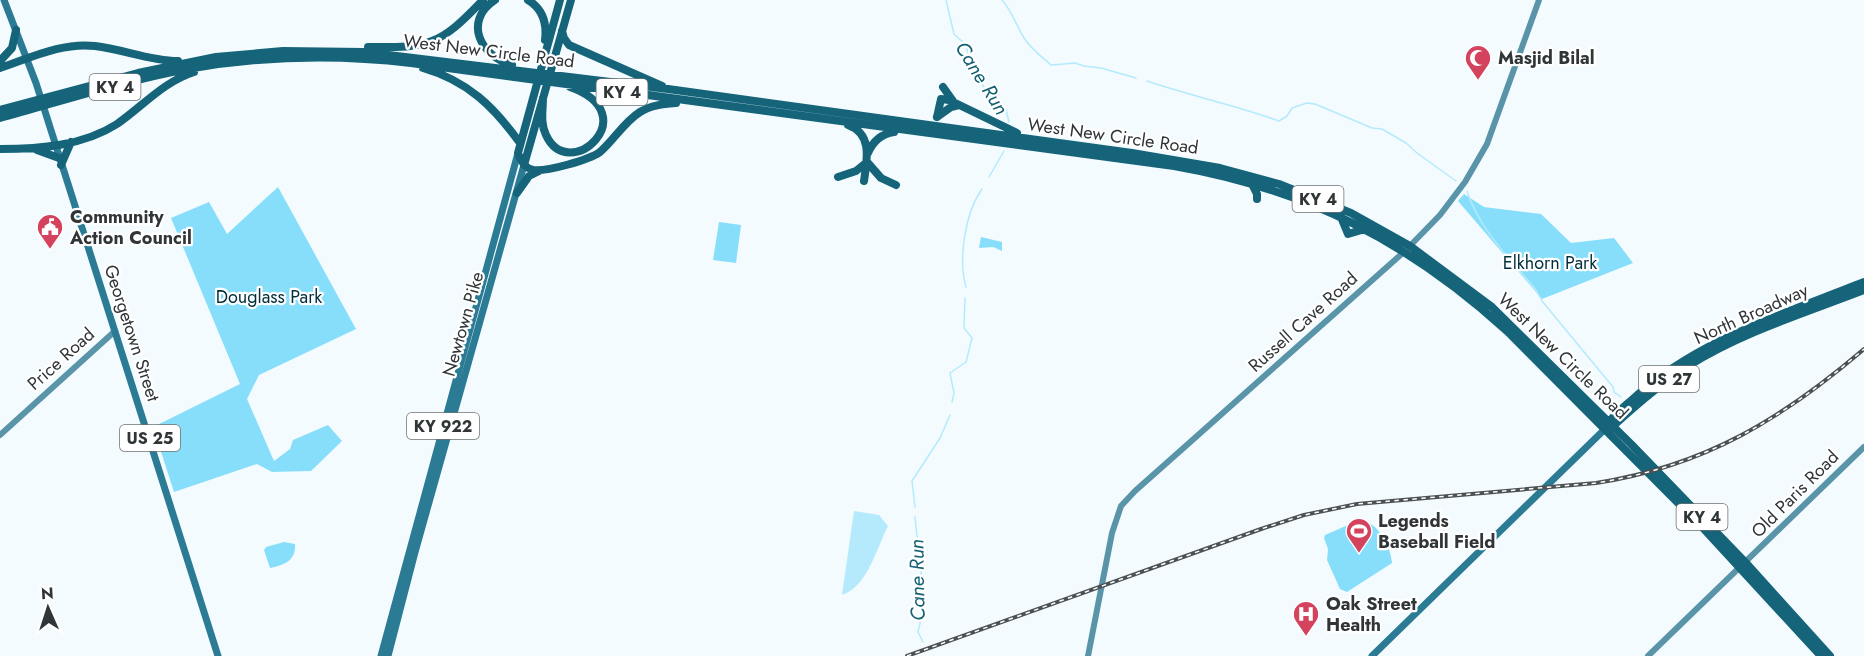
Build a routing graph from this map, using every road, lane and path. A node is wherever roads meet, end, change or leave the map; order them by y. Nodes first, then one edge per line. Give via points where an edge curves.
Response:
1 (4, 0) edge
2 (477, 0) edge
3 (483, 0) edge
4 (495, 0) edge
5 (528, 0) edge
6 (559, 0) edge
7 (571, 0) edge
8 (1539, 0) edge
9 (567, 14) junction
10 (462, 20) junction
11 (16, 30) junction
12 (561, 31) junction
13 (328, 50) junction
14 (544, 56) junction
15 (28, 59) junction
16 (195, 60) junction
17 (0, 61) edge
18 (396, 61) junction
19 (231, 63) junction
20 (0, 68) edge
21 (536, 73) junction
22 (555, 82) junction
23 (943, 87) dead end
24 (668, 89) junction
25 (543, 98) junction
26 (690, 102) junction
27 (956, 103) junction
28 (0, 110) edge
29 (0, 118) edge
30 (838, 121) junction
31 (917, 124) junction
32 (905, 131) junction
33 (865, 139) junction
34 (1035, 139) junction
35 (876, 141) junction
36 (71, 142) junction
37 (520, 143) junction
38 (56, 146) junction
39 (0, 149) edge
40 (35, 149) junction
41 (518, 153) junction
42 (1131, 156) junction
43 (867, 158) junction
44 (60, 162) junction
45 (524, 165) junction
46 (542, 170) junction
47 (838, 177) dead end
48 (864, 181) dead end
49 (1252, 183) junction
50 (896, 185) dead end
51 (1268, 189) junction
52 (517, 193) junction
53 (1340, 216) junction
54 (1366, 229) junction
55 (1408, 249) junction
56 (1864, 282) edge
57 (1864, 290) edge
58 (116, 331) junction
59 (448, 422) junction
60 (1609, 425) junction
61 (0, 435) edge
62 (1864, 447) edge
63 (437, 461) junction
64 (1743, 565) junction
65 (218, 656) edge
66 (381, 656) edge
67 (388, 656) edge
68 (1088, 656) edge
69 (1372, 656) edge
70 (1648, 656) edge
71 (1821, 656) edge
72 (1830, 656) edge

1 - 11 main road, US 25
2 - 10 highway
3 - 10 highway
4 - 21 highway via 480,20 482,45 499,61
5 - 14 highway via 538,8 544,21
6 - 9 highway
6 - 14 highway, Newtown Pike / KY 922
7 - 9 highway, Newtown Pike / KY 922
8 - 55 street, Russell Cave Road via 1487,144 1452,200
9 - 12 highway, Newtown Pike / KY 922
10 - 13 highway via 438,40 419,46
11 - 15 main road, US 25
11 - 17 highway via 12,48
12 - 24 highway via 569,45
12 - 25 highway, Newtown Pike / KY 922
13 - 16 highway, West New Circle Road / KY 4
13 - 21 highway, West New Circle Road / KY 4
14 - 37 highway, Newtown Pike / KY 922
15 - 16 highway via 62,48 89,45 159,60
15 - 20 highway
15 - 38 main road, Georgetown Street / US 25
16 - 28 highway, KY 4
18 - 19 highway, West New Circle Road / KY 4 via 321,57
18 - 22 highway, West New Circle Road / KY 4
18 - 37 highway via 445,75 466,86
19 - 29 highway, KY 4 via 155,76
19 - 36 highway via 176,79 109,128
21 - 24 highway, West New Circle Road / KY 4
22 - 25 highway via 584,93 598,105 603,123 595,141 576,152 562,150 552,143 543,126
22 - 26 highway, West New Circle Road / KY 4
23 - 27 highway
24 - 31 highway, West New Circle Road / KY 4
25 - 45 highway, Newtown Pike / KY 922
26 - 30 highway, West New Circle Road / KY 4
26 - 46 highway via 641,111 596,155
27 - 31 highway via 937,117
27 - 34 highway via 1007,130
30 - 32 highway, West New Circle Road / KY 4
30 - 33 highway via 853,127
31 - 34 highway, West New Circle Road / KY 4
32 - 35 highway via 888,133
32 - 42 highway, West New Circle Road / KY 4
33 - 35 highway
33 - 43 highway
34 - 42 highway, West New Circle Road / KY 4
35 - 43 highway
36 - 38 highway
36 - 44 highway
37 - 41 highway, Newtown Pike / KY 922
38 - 40 highway
38 - 44 main road, Georgetown Street / US 25
39 - 40 highway
40 - 44 highway
41 - 45 highway
41 - 59 main road, Newtown Pike / KY 922
42 - 49 highway, West New Circle Road / KY 4
42 - 55 highway, West New Circle Road / KY 4 via 1220,168 1279,184 1351,213
43 - 47 highway via 856,171
43 - 48 highway
43 - 50 highway via 881,178
44 - 58 main road, Georgetown Street / US 25
45 - 46 highway
45 - 52 main road, Newtown Pike / KY 922
46 - 52 highway via 529,177
49 - 51 highway, West New Circle Road / KY 4
49 - 51 highway via 1257,198
51 - 53 highway, West New Circle Road / KY 4
52 - 59 main road, Newtown Pike / KY 922
53 - 54 highway, West New Circle Road / KY 4
53 - 54 highway via 1348,234
54 - 55 highway, West New Circle Road / KY 4
55 - 60 highway, West New Circle Road / KY 4 via 1481,308
55 - 68 street, Russell Cave Road via 1121,506
56 - 60 highway, North Broadway / US 27 via 1700,352 1656,381
57 - 60 highway, North Broadway / US 27 via 1714,351
58 - 61 street, Price Road
58 - 65 main road, Georgetown Street / US 25
59 - 63 main road, Newtown Pike / KY 922
60 - 64 highway, West New Circle Road / KY 4
60 - 69 main road, North Broadway / US 27
62 - 64 street, Old Paris Road
63 - 66 main road, Newtown Pike / KY 922
63 - 67 main road, Newtown Pike / KY 922
64 - 70 street, Old Paris Road
64 - 71 highway, KY 4
64 - 72 highway, KY 4

